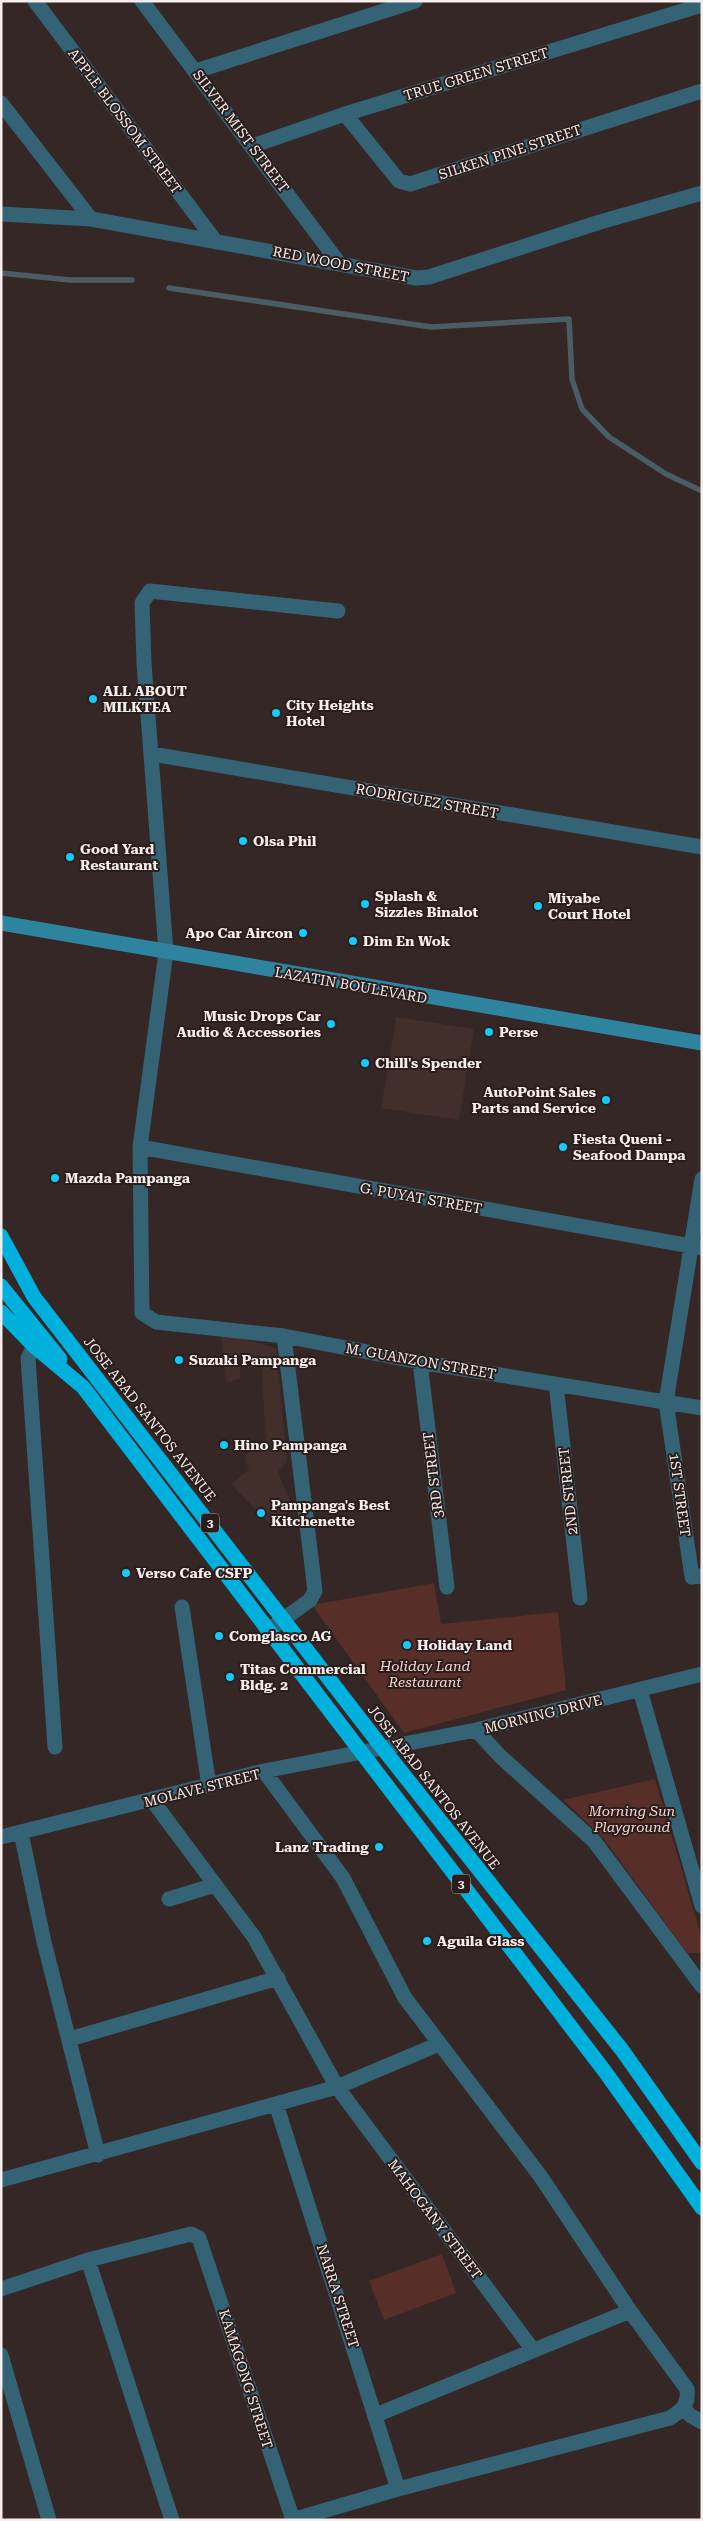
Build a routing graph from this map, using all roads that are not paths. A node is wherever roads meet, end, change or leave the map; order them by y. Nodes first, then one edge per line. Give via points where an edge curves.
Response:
1 (35, 1) edge
2 (142, 1) edge
3 (415, 1) edge
4 (702, 5) edge
5 (196, 71) junction
6 (702, 92) edge
7 (1, 103) edge
8 (346, 114) junction
9 (252, 146) junction
10 (702, 193) edge
11 (1, 214) edge
12 (91, 219) junction
13 (216, 242) junction
14 (339, 262) junction
15 (338, 611) dead end
16 (152, 754) junction
17 (702, 847) edge
18 (1, 923) edge
19 (166, 952) junction
20 (702, 1044) edge
21 (140, 1147) junction
22 (702, 1180) edge
23 (1, 1236) edge
24 (696, 1247) edge
25 (1, 1258) edge
26 (1, 1286) edge
27 (34, 1297) junction
28 (3, 1316) edge
29 (284, 1336) junction
30 (34, 1346) junction
31 (420, 1362) junction
32 (556, 1384) junction
33 (83, 1387) junction
34 (666, 1402) junction
35 (702, 1408) edge
36 (702, 1576) edge
37 (447, 1587) dead end
38 (580, 1598) dead end
39 (182, 1607) dead end
40 (286, 1620) junction
41 (267, 1631) junction
42 (702, 1674) edge
43 (640, 1690) junction
44 (476, 1730) junction
45 (55, 1747) dead end
46 (384, 1750) junction
47 (360, 1751) junction
48 (264, 1772) junction
49 (209, 1786) junction
50 (152, 1800) junction
51 (21, 1832) junction
52 (1, 1837) edge
53 (216, 1885) junction
54 (169, 1899) dead end
55 (702, 1906) edge
56 (278, 1978) junction
57 (702, 1986) edge
58 (70, 2039) junction
59 (438, 2044) junction
60 (338, 2087) junction
61 (276, 2104) junction
62 (98, 2155) junction
63 (702, 2163) edge
64 (1, 2180) edge
65 (702, 2208) edge
66 (88, 2260) junction
67 (1, 2289) edge
68 (630, 2311) junction
69 (533, 2350) junction
70 (1, 2355) edge
71 (684, 2409) junction
72 (376, 2415) junction
73 (702, 2422) edge
74 (398, 2489) junction
75 (49, 2520) edge
76 (172, 2520) edge
77 (293, 2520) edge

1 - 13 street, APPLE BLOSSOM STREET
2 - 5 street, SILVER MIST STREET
3 - 5 street
4 - 8 street, TRUE GREEN STREET
5 - 9 street, SILVER MIST STREET
6 - 8 street, SILKEN PINE STREET via 410,184 399,181
7 - 12 street
8 - 9 street, TRUE GREEN STREET
9 - 14 street, SILVER MIST STREET
10 - 14 street, RED WOOD STREET via 429,277 416,278
11 - 12 street, RED WOOD STREET
12 - 13 street, RED WOOD STREET
13 - 14 street, RED WOOD STREET
15 - 16 street via 150,591 142,603
16 - 17 street, RODRIGUEZ STREET
16 - 19 street
18 - 19 main road, LAZATIN BOULEVARD
19 - 20 main road, LAZATIN BOULEVARD
19 - 21 street
21 - 24 street, G. PUYAT STREET
21 - 29 street, M. GUANZON STREET via 142,1313 156,1322
22 - 24 street
23 - 27 highway, JOSE ABAD SANTOS AVENUE / 3
24 - 34 street
25 - 27 highway, 3
26 - 33 highway, 3
27 - 40 highway, JOSE ABAD SANTOS AVENUE / 3
28 - 30 highway, 3
29 - 31 street, M. GUANZON STREET
29 - 40 street via 314,1591 310,1600
30 - 33 highway, 3
30 - 45 street via 28,1358
31 - 32 street, M. GUANZON STREET
31 - 37 street, 3RD STREET
32 - 34 street, M. GUANZON STREET
32 - 38 street, 2ND STREET
33 - 41 highway, 3
34 - 35 street, M. GUANZON STREET
34 - 36 street, 1ST STREET via 692,1577
39 - 49 street
40 - 41 street
40 - 46 highway, JOSE ABAD SANTOS AVENUE / 3
41 - 47 highway, 3
42 - 43 street, MORNING DRIVE
43 - 44 street, MORNING DRIVE
43 - 55 street
44 - 46 street, MORNING DRIVE
44 - 57 street via 594,1841
46 - 47 street, MOLAVE STREET
46 - 63 highway, JOSE ABAD SANTOS AVENUE / 3 via 622,2050
47 - 48 street, MOLAVE STREET
47 - 65 highway, 3 via 606,2073
48 - 49 street, MOLAVE STREET
48 - 59 street via 343,1878 405,1998
49 - 50 street, MOLAVE STREET
50 - 51 street, MOLAVE STREET
50 - 53 street, MAHOGANY STREET
51 - 52 street, MOLAVE STREET
51 - 58 street via 44,1942
53 - 54 street
53 - 56 street, MAHOGANY STREET via 254,1937
56 - 58 street
56 - 60 street, MAHOGANY STREET
58 - 62 street
59 - 60 street
59 - 68 street via 541,2178
60 - 61 street
60 - 69 street, MAHOGANY STREET
61 - 62 street
61 - 72 street, NARRA STREET
62 - 64 street
66 - 67 street
66 - 76 street
66 - 77 street, KAMAGONG STREET via 191,2234 199,2238
68 - 69 street
68 - 71 street via 687,2389
69 - 72 street
70 - 75 street
71 - 73 street
71 - 74 street via 670,2418
72 - 74 street, NARRA STREET
74 - 77 street

